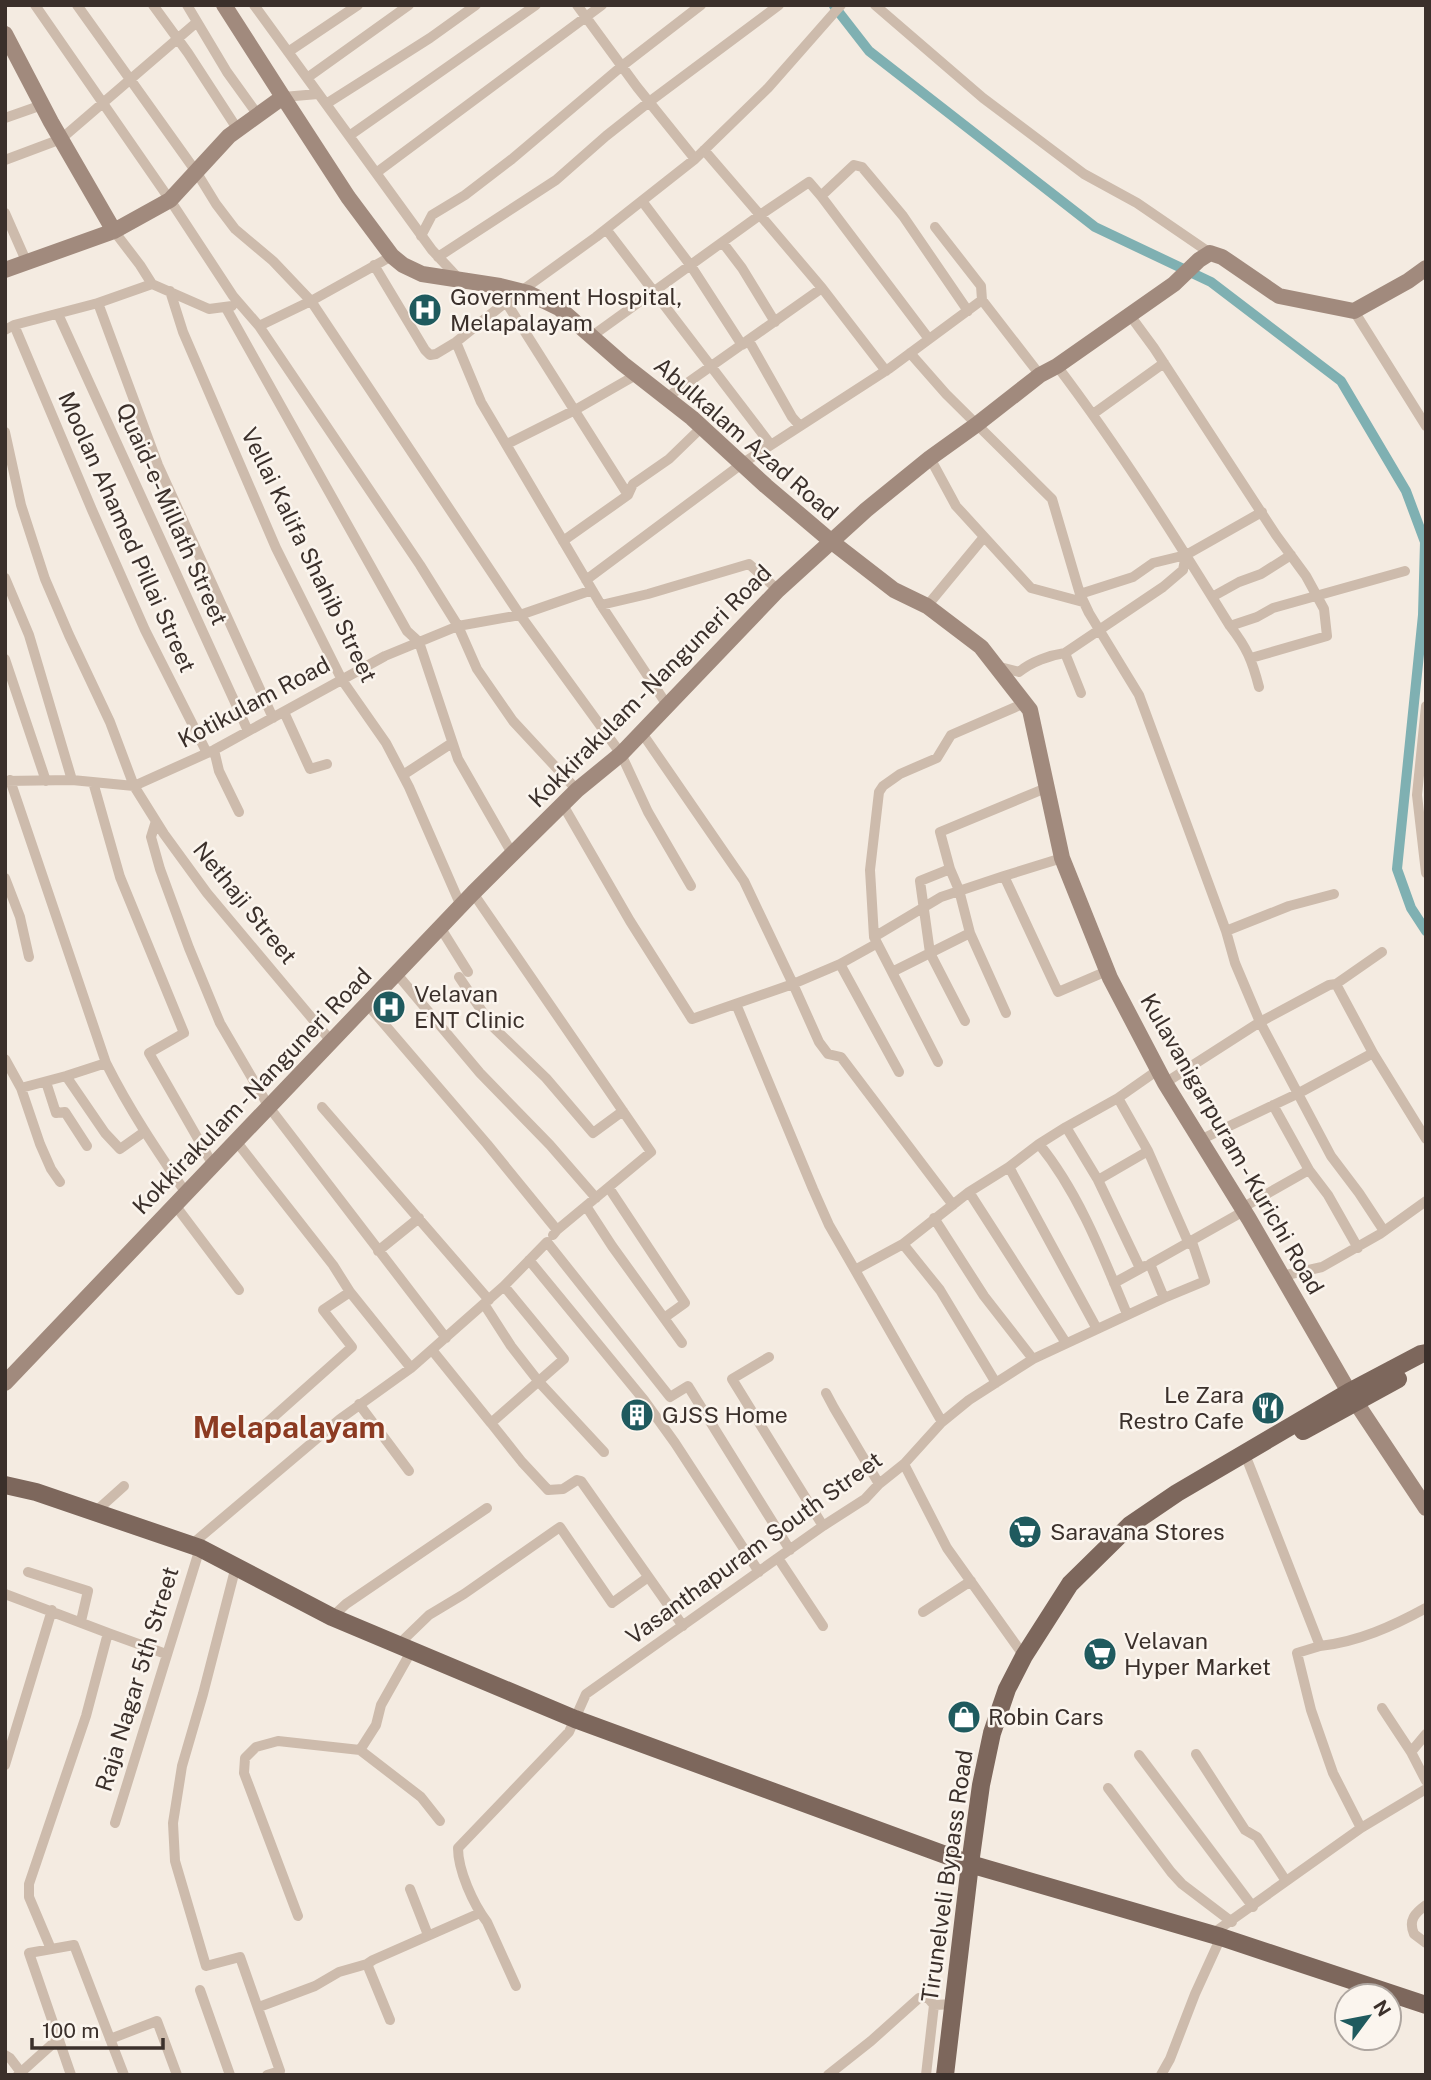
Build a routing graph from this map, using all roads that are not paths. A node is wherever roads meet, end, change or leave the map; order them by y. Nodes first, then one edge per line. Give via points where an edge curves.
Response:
1 (34, 5) edge
2 (77, 5) edge
3 (153, 5) edge
4 (187, 5) edge
5 (224, 5) edge
6 (254, 5) edge
7 (358, 5) edge
8 (409, 5) edge
9 (476, 5) edge
10 (536, 5) edge
11 (578, 5) edge
12 (602, 5) edge
13 (701, 5) edge
14 (779, 5) edge
15 (841, 5) edge
16 (875, 5) edge
17 (586, 18) junction
18 (197, 22) junction
19 (5, 34) edge
20 (177, 38) junction
21 (288, 52) junction
22 (622, 66) junction
23 (307, 78) junction
24 (130, 80) junction
25 (318, 94) junction
26 (283, 97) junction
27 (649, 102) junction
28 (102, 103) junction
29 (326, 104) junction
30 (42, 105) junction
31 (258, 115) junction
32 (5, 118) edge
33 (238, 130) junction
34 (349, 136) junction
35 (61, 139) junction
36 (704, 150) junction
37 (695, 159) junction
38 (5, 160) edge
39 (197, 173) junction
40 (376, 173) junction
41 (821, 196) junction
42 (170, 201) junction
43 (642, 201) junction
44 (5, 213) edge
45 (760, 215) junction
46 (934, 227) dead end
47 (606, 229) junction
48 (114, 231) junction
49 (421, 236) junction
50 (723, 243) junction
51 (392, 256) junction
52 (1205, 256) junction
53 (438, 257) junction
54 (27, 263) junction
55 (374, 265) junction
56 (691, 266) junction
57 (1426, 268) edge
58 (5, 270) edge
59 (460, 281) junction
60 (152, 284) junction
61 (822, 288) junction
62 (170, 291) junction
63 (520, 291) junction
64 (655, 292) junction
65 (982, 300) junction
66 (311, 301) junction
67 (506, 302) junction
68 (98, 303) junction
69 (239, 303) junction
70 (226, 308) junction
71 (968, 311) junction
72 (1354, 311) junction
73 (58, 314) junction
74 (1129, 314) junction
75 (775, 322) junction
76 (258, 326) junction
77 (10, 328) edge
78 (592, 337) junction
79 (929, 339) junction
80 (749, 341) junction
81 (456, 342) junction
82 (910, 353) junction
83 (1164, 363) junction
84 (713, 366) junction
85 (1057, 366) junction
86 (886, 371) junction
87 (636, 375) junction
88 (1040, 376) junction
89 (666, 398) junction
90 (575, 410) junction
91 (1093, 414) junction
92 (976, 425) junction
93 (800, 426) junction
94 (1426, 426) edge
95 (702, 427) junction
96 (5, 432) edge
97 (507, 444) junction
98 (771, 445) junction
99 (930, 458) junction
100 (743, 463) junction
101 (628, 495) junction
102 (1262, 512) junction
103 (984, 537) junction
104 (563, 541) junction
105 (832, 542) junction
106 (1186, 555) junction
107 (1291, 555) junction
108 (1405, 570) dead end
109 (5, 578) edge
110 (589, 585) junction
111 (778, 590) junction
112 (1317, 596) junction
113 (1212, 597) junction
114 (1082, 598) junction
115 (601, 605) junction
116 (927, 606) junction
117 (520, 615) junction
118 (1230, 625) junction
119 (458, 626) junction
120 (1099, 631) junction
121 (419, 642) junction
122 (1065, 653) junction
123 (1251, 658) junction
124 (5, 659) edge
125 (996, 666) junction
126 (342, 680) junction
127 (1259, 687) dead end
128 (1081, 693) dead end
129 (1025, 703) junction
130 (667, 705) junction
131 (1426, 706) edge
132 (284, 712) junction
133 (273, 718) junction
134 (248, 732) junction
135 (642, 733) junction
136 (452, 743) junction
137 (210, 752) junction
138 (621, 754) junction
139 (327, 764) dead end
140 (403, 775) junction
141 (72, 780) junction
142 (7, 781) edge
143 (46, 781) junction
144 (93, 782) junction
145 (134, 786) junction
146 (1046, 788) junction
147 (578, 790) junction
148 (563, 805) junction
149 (239, 812) dead end
150 (156, 821) junction
151 (513, 855) junction
152 (1062, 858) junction
153 (950, 869) junction
154 (1426, 873) edge
155 (1004, 876) junction
156 (5, 878) edge
157 (691, 886) dead end
158 (959, 890) junction
159 (473, 893) junction
160 (1334, 894) dead end
161 (461, 905) junction
162 (923, 910) junction
163 (440, 927) junction
164 (1226, 931) junction
165 (970, 933) junction
166 (875, 940) junction
167 (1382, 952) dead end
168 (930, 953) junction
169 (29, 957) dead end
170 (840, 964) junction
171 (1107, 971) junction
172 (892, 972) junction
173 (396, 973) junction
174 (793, 984) junction
175 (1336, 984) junction
176 (367, 1004) junction
177 (736, 1004) junction
178 (1006, 1013) dead end
179 (965, 1021) dead end
180 (1260, 1022) junction
181 (331, 1041) junction
182 (1373, 1053) junction
183 (5, 1059) edge
184 (938, 1062) dead end
185 (106, 1063) junction
186 (898, 1072) dead end
187 (66, 1076) junction
188 (1161, 1077) junction
189 (46, 1082) junction
190 (21, 1088) junction
191 (1298, 1093) junction
192 (1118, 1098) junction
193 (1273, 1105) junction
194 (269, 1107) junction
195 (322, 1107) dead end
196 (623, 1111) junction
197 (1066, 1126) junction
198 (144, 1132) junction
199 (1426, 1139) edge
200 (1200, 1140) junction
201 (236, 1141) junction
202 (1039, 1144) junction
203 (87, 1146) dead end
204 (1148, 1152) junction
205 (213, 1166) junction
206 (1009, 1167) junction
207 (1309, 1170) junction
208 (1098, 1180) junction
209 (60, 1182) dead end
210 (610, 1188) junction
211 (970, 1192) junction
212 (596, 1198) junction
213 (181, 1199) junction
214 (1426, 1201) edge
215 (953, 1205) junction
216 (586, 1206) junction
217 (1243, 1209) junction
218 (419, 1218) junction
219 (934, 1218) junction
220 (557, 1230) junction
221 (1384, 1231) junction
222 (547, 1242) junction
223 (1190, 1243) junction
224 (903, 1244) junction
225 (1358, 1248) junction
226 (378, 1251) junction
227 (529, 1260) junction
228 (1145, 1266) junction
229 (855, 1270) junction
230 (1282, 1276) junction
231 (1114, 1283) junction
232 (504, 1286) junction
233 (239, 1290) dead end
234 (350, 1292) junction
235 (1164, 1298) junction
236 (486, 1302) junction
237 (1127, 1314) junction
238 (664, 1318) junction
239 (1097, 1329) junction
240 (446, 1338) junction
241 (682, 1343) dead end
242 (1066, 1343) junction
243 (432, 1350) junction
244 (1426, 1353) edge
245 (769, 1357) dead end
246 (1033, 1359) junction
247 (1426, 1364) edge
248 (411, 1368) junction
249 (539, 1382) junction
250 (5, 1383) edge
251 (996, 1383) junction
252 (826, 1392) dead end
253 (1352, 1397) junction
254 (359, 1404) junction
255 (942, 1422) junction
256 (491, 1423) junction
257 (260, 1429) dead end
258 (604, 1452) dead end
259 (1248, 1462) junction
260 (904, 1464) junction
261 (409, 1471) dead end
262 (5, 1478) edge
263 (879, 1484) junction
264 (5, 1485) edge
265 (124, 1486) dead end
266 (36, 1492) junction
267 (487, 1508) dead end
268 (1426, 1508) edge
269 (95, 1512) junction
270 (823, 1526) junction
271 (196, 1547) junction
272 (790, 1550) junction
273 (778, 1559) junction
274 (236, 1566) junction
275 (28, 1572) dead end
276 (759, 1572) junction
277 (648, 1578) junction
278 (971, 1581) junction
279 (5, 1594) edge
280 (1426, 1608) edge
281 (52, 1610) junction
282 (923, 1612) dead end
283 (332, 1617) junction
284 (81, 1621) junction
285 (682, 1626) junction
286 (823, 1626) dead end
287 (108, 1633) junction
288 (1320, 1646) junction
289 (406, 1647) junction
290 (166, 1654) junction
291 (1024, 1656) junction
292 (1382, 1709) dead end
293 (575, 1719) junction
294 (1426, 1734) edge
295 (360, 1750) junction
296 (1410, 1752) junction
297 (1196, 1754) dead end
298 (1139, 1755) dead end
299 (5, 1765) edge
300 (1426, 1781) edge
301 (1108, 1788) dead end
302 (1426, 1789) edge
303 (440, 1821) dead end
304 (115, 1823) dead end
305 (1361, 1828) junction
306 (976, 1866) junction
307 (1286, 1881) junction
308 (410, 1889) dead end
309 (1426, 1905) edge
310 (1253, 1907) junction
311 (480, 1913) junction
312 (298, 1916) dead end
313 (1222, 1931) junction
314 (428, 1936) junction
315 (1426, 1943) edge
316 (51, 1949) junction
317 (367, 1964) junction
318 (516, 1986) dead end
319 (200, 1990) dead end
320 (955, 2004) junction
321 (934, 2005) junction
322 (1426, 2005) edge
323 (259, 2007) junction
324 (390, 2020) dead end
325 (58, 2039) junction
326 (110, 2039) junction
327 (5, 2055) edge
328 (21, 2074) edge
329 (71, 2075) edge
330 (124, 2075) edge
331 (177, 2075) edge
332 (230, 2075) edge
333 (267, 2075) edge
334 (828, 2075) edge
335 (926, 2075) edge
336 (945, 2075) edge
337 (956, 2075) edge
338 (1161, 2075) edge

1 - 28 street
2 - 24 street
3 - 20 street
4 - 18 street
5 - 26 main road, Abulkalam Azad Road
6 - 21 street
7 - 21 street
8 - 23 street
9 - 29 street
10 - 34 street
11 - 17 street
12 - 17 street
13 - 22 street
14 - 27 street
15 - 36 street via 768,88
16 - 52 street via 983,98 1084,174 1137,203
17 - 22 street
17 - 40 street
18 - 20 street
18 - 31 street
19 - 30 main road
20 - 24 street
20 - 33 street
21 - 23 street
22 - 27 street
22 - 49 street via 512,159 432,215
23 - 25 street
24 - 28 street
24 - 39 street
25 - 26 street
25 - 29 street
26 - 31 main road
26 - 51 main road, Abulkalam Azad Road
27 - 37 street
27 - 53 street via 556,180
28 - 35 street
28 - 42 street
29 - 34 street
30 - 32 street
30 - 35 main road
31 - 33 main road
33 - 39 main road
34 - 40 street
35 - 38 street
35 - 48 main road
36 - 37 street
36 - 45 street
37 - 43 street
39 - 42 main road
39 - 66 street via 235,229
40 - 49 street
41 - 45 street via 809,182
41 - 71 street via 853,165 862,167 903,216
41 - 79 street
42 - 48 main road
42 - 69 street
43 - 47 street
43 - 56 street
44 - 54 street
45 - 50 street
45 - 61 street
46 - 65 street via 981,286
47 - 63 street
47 - 64 street
48 - 54 main road
48 - 60 street
49 - 53 street
50 - 56 street
50 - 75 street
51 - 55 street
51 - 59 main road, Abulkalam Azad Road via 422,274
52 - 72 main road via 1222,257 1279,296
52 - 74 main road, Kokkirakulam - Nanguneri Road
53 - 59 street
54 - 58 main road
55 - 66 street
55 - 81 street via 430,355
56 - 64 street
56 - 80 street via 742,345
57 - 72 main road
59 - 63 main road, Abulkalam Azad Road
60 - 62 street
60 - 68 street
61 - 75 street
61 - 86 street
62 - 70 street via 209,309
62 - 126 street, Vellai Kalifa Shahib Street via 183,332 260,510
63 - 67 street
63 - 78 main road, Abulkalam Azad Road via 559,308
64 - 78 street
64 - 84 street
65 - 71 street, Kotikulam Road
65 - 88 street
66 - 76 street
66 - 117 street
67 - 81 street
67 - 90 street
68 - 73 street
68 - 133 street via 158,465
69 - 70 street
69 - 76 street
70 - 121 street via 407,631
71 - 79 street, Kotikulam Road
72 - 94 street
73 - 77 street
73 - 134 street, Quaid-e-Millath Street
74 - 83 street
74 - 85 main road, Kokkirakulam - Nanguneri Road
75 - 80 street
76 - 119 street
77 - 137 street, Moolan Ahamed Pillai Street via 145,630
78 - 87 main road, Abulkalam Azad Road
79 - 82 street, Kotikulam Road
80 - 84 street
80 - 93 street
81 - 97 street via 481,402
82 - 86 street, Kotikulam Road
82 - 92 street
83 - 91 street
83 - 102 street
84 - 89 street
84 - 98 street
85 - 88 main road, Kokkirakulam - Nanguneri Road
85 - 91 street
86 - 93 street, Kotikulam Road
87 - 89 main road, Abulkalam Azad Road
87 - 90 street
88 - 92 main road, Kokkirakulam - Nanguneri Road
89 - 95 main road, Abulkalam Azad Road
90 - 97 street
90 - 101 street
91 - 106 street
92 - 99 main road, Kokkirakulam - Nanguneri Road
92 - 114 street via 1052,499
93 - 98 street, Kotikulam Road
95 - 100 main road, Abulkalam Azad Road
95 - 101 street via 633,484
96 - 145 street, Nethaji Street via 21,505 45,579
97 - 104 street
98 - 100 street, Kotikulam Road
99 - 103 street via 956,506
99 - 105 main road, Kokkirakulam - Nanguneri Road
100 - 105 main road, Abulkalam Azad Road
100 - 110 street, Kotikulam Road
101 - 104 street
102 - 106 street
102 - 107 street
103 - 114 street via 1031,587
103 - 116 street
104 - 110 street
105 - 111 main road, Kokkirakulam - Nanguneri Road
105 - 116 main road, Kulavanigarpuram - Kurichi Road via 894,590
106 - 113 street
106 - 114 street via 1153,563 1133,577
106 - 120 street via 1183,570
107 - 112 street
107 - 113 street
108 - 112 street
109 - 141 street via 29,635
110 - 115 street
110 - 117 street, Kotikulam Road
111 - 115 street via 749,564
111 - 130 main road, Kokkirakulam - Nanguneri Road
112 - 118 street
112 - 123 street via 1324,609 1327,636
113 - 118 street
114 - 120 street
115 - 130 street
116 - 125 main road, Kulavanigarpuram - Kurichi Road via 981,646
117 - 119 street, Kotikulam Road
117 - 138 street
118 - 123 street
119 - 121 street, Kotikulam Road
119 - 147 street via 477,668 513,721
120 - 122 street
120 - 164 street via 1139,695
121 - 126 street, Kotikulam Road
121 - 136 street
122 - 125 street via 1019,672
122 - 128 street
123 - 127 street
124 - 143 street
125 - 129 main road, Kulavanigarpuram - Kurichi Road
126 - 132 street, Kotikulam Road
126 - 140 street, Vellai Kalifa Shahib Street
129 - 146 main road, Kulavanigarpuram - Kurichi Road
129 - 166 street via 951,734 937,758 900,775 879,792 870,870
130 - 135 main road, Kokkirakulam - Nanguneri Road
131 - 154 street via 1417,795
132 - 133 street, Kotikulam Road
132 - 139 street via 310,769
133 - 134 street, Kotikulam Road
134 - 137 street, Kotikulam Road
135 - 138 main road, Kokkirakulam - Nanguneri Road
135 - 174 street via 744,881
136 - 140 street
136 - 151 street
137 - 145 street, Kotikulam Road
137 - 149 street, Moolan Ahamed Pillai Street
138 - 147 main road, Kokkirakulam - Nanguneri Road
138 - 157 street
140 - 161 street, Vellai Kalifa Shahib Street
141 - 143 street
141 - 144 street
142 - 143 street
142 - 185 street
144 - 145 street
144 - 205 street via 120,877 184,1033 149,1053
145 - 150 street, Nethaji Street
146 - 152 main road, Kulavanigarpuram - Kurichi Road
146 - 153 street via 940,832
147 - 148 main road, Kokkirakulam - Nanguneri Road
148 - 151 main road, Kokkirakulam - Nanguneri Road
148 - 177 street via 692,1019
150 - 181 street, Nethaji Street via 207,893
150 - 194 street via 150,837 189,948 220,1023
151 - 159 main road, Kokkirakulam - Nanguneri Road
152 - 155 street
152 - 171 main road, Kulavanigarpuram - Kurichi Road
153 - 158 street
153 - 162 street via 920,881
155 - 158 street
155 - 171 street via 1058,992
156 - 169 street
158 - 162 street
158 - 165 street
159 - 161 main road, Kokkirakulam - Nanguneri Road
159 - 196 street
160 - 164 street
161 - 163 main road, Kokkirakulam - Nanguneri Road
162 - 166 street
162 - 168 street
163 - 173 main road, Kokkirakulam - Nanguneri Road
163 - 196 street via 492,1026 546,1078 593,1133
164 - 180 street
165 - 168 street
165 - 178 street
166 - 170 street
166 - 172 street
167 - 175 street
168 - 172 street
168 - 179 street
170 - 174 street
170 - 186 street
171 - 188 main road, Kulavanigarpuram - Kurichi Road
172 - 184 street
173 - 176 main road, Kokkirakulam - Nanguneri Road
173 - 212 street via 480,1073
174 - 177 street
174 - 215 street via 819,1042 828,1054 841,1057
175 - 180 street
175 - 182 street
176 - 181 main road, Kokkirakulam - Nanguneri Road
176 - 220 street
177 - 229 street via 829,1225
180 - 188 street
180 - 191 street
181 - 194 main road, Kokkirakulam - Nanguneri Road
182 - 191 street
182 - 199 street
183 - 190 street
185 - 187 street
185 - 198 street
187 - 189 street
187 - 198 street via 120,1149
188 - 192 street
188 - 200 main road, Kulavanigarpuram - Kurichi Road
189 - 190 street
189 - 203 street via 55,1113 65,1112
190 - 209 street via 40,1144
191 - 193 street
191 - 221 street via 1331,1156
192 - 197 street
192 - 204 street
193 - 200 street
193 - 207 street
194 - 201 main road, Kokkirakulam - Nanguneri Road
194 - 226 street
195 - 218 street
196 - 210 street via 651,1152
197 - 202 street
197 - 208 street
198 - 213 street
200 - 217 main road, Kulavanigarpuram - Kurichi Road
201 - 205 main road, Kokkirakulam - Nanguneri Road
201 - 234 street
202 - 206 street
202 - 231 street via 1075,1198
204 - 208 street
204 - 223 street
205 - 213 main road, Kokkirakulam - Nanguneri Road
206 - 211 street
206 - 239 street
207 - 217 street
207 - 225 street
208 - 228 street
210 - 212 street
210 - 238 street via 685,1303
211 - 215 street
211 - 242 street
212 - 216 street
213 - 233 street
213 - 250 main road, Kokkirakulam - Nanguneri Road
214 - 221 street
215 - 219 street
216 - 220 street
216 - 238 street
217 - 223 street
217 - 230 main road, Kulavanigarpuram - Kurichi Road
218 - 226 street
218 - 236 street
219 - 224 street
219 - 246 street via 984,1296
220 - 222 street
221 - 225 street
222 - 227 street
222 - 272 street via 670,1396 688,1386
223 - 228 street
223 - 235 street, Vasanthapuram South Street via 1205,1281
224 - 229 street
224 - 251 street via 940,1290
225 - 230 street via 1322,1267
226 - 240 street
227 - 232 street
227 - 276 street via 675,1443
228 - 231 street
228 - 235 street
229 - 255 street
230 - 253 main road, Kulavanigarpuram - Kurichi Road
231 - 237 street
232 - 236 street
232 - 249 street via 564,1359
234 - 248 street
234 - 257 street via 323,1310 352,1347
235 - 237 street, Vasanthapuram South Street
236 - 240 street
236 - 249 street
237 - 239 street, Vasanthapuram South Street
238 - 241 street
239 - 242 street, Vasanthapuram South Street
240 - 243 street
242 - 246 street, Vasanthapuram South Street
243 - 248 street
243 - 256 street
244 - 253 main road, Tirunelveli Bypass Road
245 - 270 street via 732,1379
246 - 251 street, Vasanthapuram South Street
247 - 253 main road
248 - 254 street
249 - 256 street
249 - 258 street
251 - 255 street, Vasanthapuram South Street
252 - 263 street
253 - 259 main road
253 - 268 main road, Kulavanigarpuram - Kurichi Road
253 - 291 main road, Tirunelveli Bypass Road via 1243,1452 1130,1525 1070,1584
254 - 261 street
254 - 271 street
255 - 260 street, Vasanthapuram South Street
256 - 277 street via 548,1490 581,1482
259 - 288 street
259 - 306 main road via 1148,1525 1081,1585 1010,1705
260 - 263 street, Vasanthapuram South Street
260 - 278 street via 947,1548
262 - 266 main road
263 - 270 street, Vasanthapuram South Street via 865,1499
264 - 266 main road
265 - 269 street
266 - 269 main road
267 - 283 street
269 - 271 main road
270 - 272 street, Vasanthapuram South Street
271 - 274 main road
271 - 290 street, Raja Nagar 5th Street
272 - 273 street, Vasanthapuram South Street
273 - 276 street, Vasanthapuram South Street
273 - 286 street
274 - 283 main road
274 - 323 street via 182,1766 173,1823 175,1861 206,1966 240,1957
275 - 284 street via 88,1591
276 - 285 street, Vasanthapuram South Street
277 - 285 street
277 - 289 street via 612,1602 560,1527 429,1615
278 - 282 street
278 - 291 street
279 - 281 street
280 - 288 street via 1373,1633
281 - 284 street
281 - 299 street
283 - 289 main road
284 - 287 street
285 - 293 street, Vasanthapuram South Street via 586,1694
287 - 290 street
287 - 316 street via 86,1716 29,1884 29,1898
288 - 305 street via 1297,1653 1334,1773
289 - 293 main road
289 - 295 street via 376,1725
290 - 304 street, Raja Nagar 5th Street
291 - 306 main road, Tirunelveli Bypass Road via 992,1733 981,1785
292 - 296 street
293 - 306 main road
293 - 311 street, Vasanthapuram South Street via 569,1732 458,1848 458,1862
294 - 296 street
295 - 303 street via 421,1797
295 - 312 street via 278,1741 256,1747 245,1758 244,1773
296 - 300 street
297 - 307 street via 1245,1830 1258,1837
298 - 310 street
301 - 313 street
302 - 305 street
305 - 307 street
306 - 313 main road
306 - 320 main road, Tirunelveli Bypass Road
306 - 337 main road
307 - 310 street
308 - 314 street
309 - 315 street via 1412,1922 1414,1934
310 - 313 street
311 - 314 street
311 - 318 street
313 - 322 main road
313 - 338 street
314 - 317 street
316 - 325 street via 29,1952
316 - 326 street via 74,1945
317 - 323 street
317 - 324 street
319 - 332 street
320 - 321 street
320 - 336 main road, Tirunelveli Bypass Road
321 - 334 street via 928,1998 919,1998
321 - 335 street
323 - 333 street via 280,2071
325 - 328 street
325 - 329 street
326 - 330 street
326 - 331 street via 158,2021
327 - 328 street

